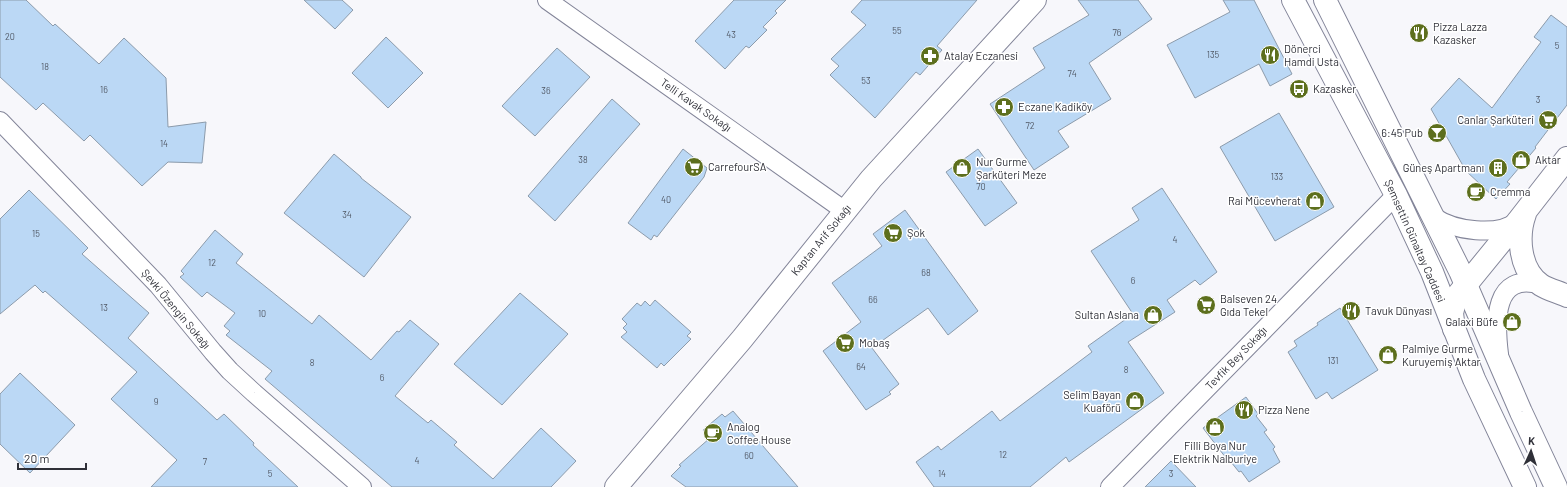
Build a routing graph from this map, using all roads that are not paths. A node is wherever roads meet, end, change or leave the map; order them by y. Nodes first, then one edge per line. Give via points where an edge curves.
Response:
1 (547, 0) edge
2 (1035, 0) edge
3 (1293, 0) edge
4 (1326, 0) edge
5 (0, 121) edge
6 (1567, 158) edge
7 (1396, 195) junction
8 (845, 211) junction
9 (1522, 216) junction
10 (1434, 217) junction
11 (1467, 284) junction
12 (1541, 285) junction
13 (1567, 296) edge
14 (1456, 334) junction
15 (1502, 367) junction
16 (362, 487) edge
17 (616, 487) edge
18 (1110, 487) edge
19 (1525, 487) edge
20 (1556, 487) edge

1 - 8 street, Telli Kavak Sokağı
2 - 8 main road, Kaptan Arif Sokağı via 874,175
3 - 7 main road, Şemsettin Günaltay Caddesi
4 - 10 main road
5 - 16 street, Şevki Özengin Sokağı via 153,280 230,371
6 - 9 main road
7 - 14 main road, Şemsettin Günaltay Caddesi via 1426,258
7 - 18 street, Tevfik Bey Sokağı
8 - 17 main road, Kaptan Arif Sokağı via 742,339
9 - 10 street via 1505,228 1476,230 1453,226
9 - 11 main road
9 - 12 main road via 1521,251 1530,273
10 - 11 main road
11 - 14 main road via 1453,304 1452,318
11 - 15 main road
12 - 13 main road
12 - 15 street via 1527,282 1515,284 1503,295 1498,324
14 - 19 main road, Şemsettin Günaltay Caddesi via 1474,379
15 - 20 main road

